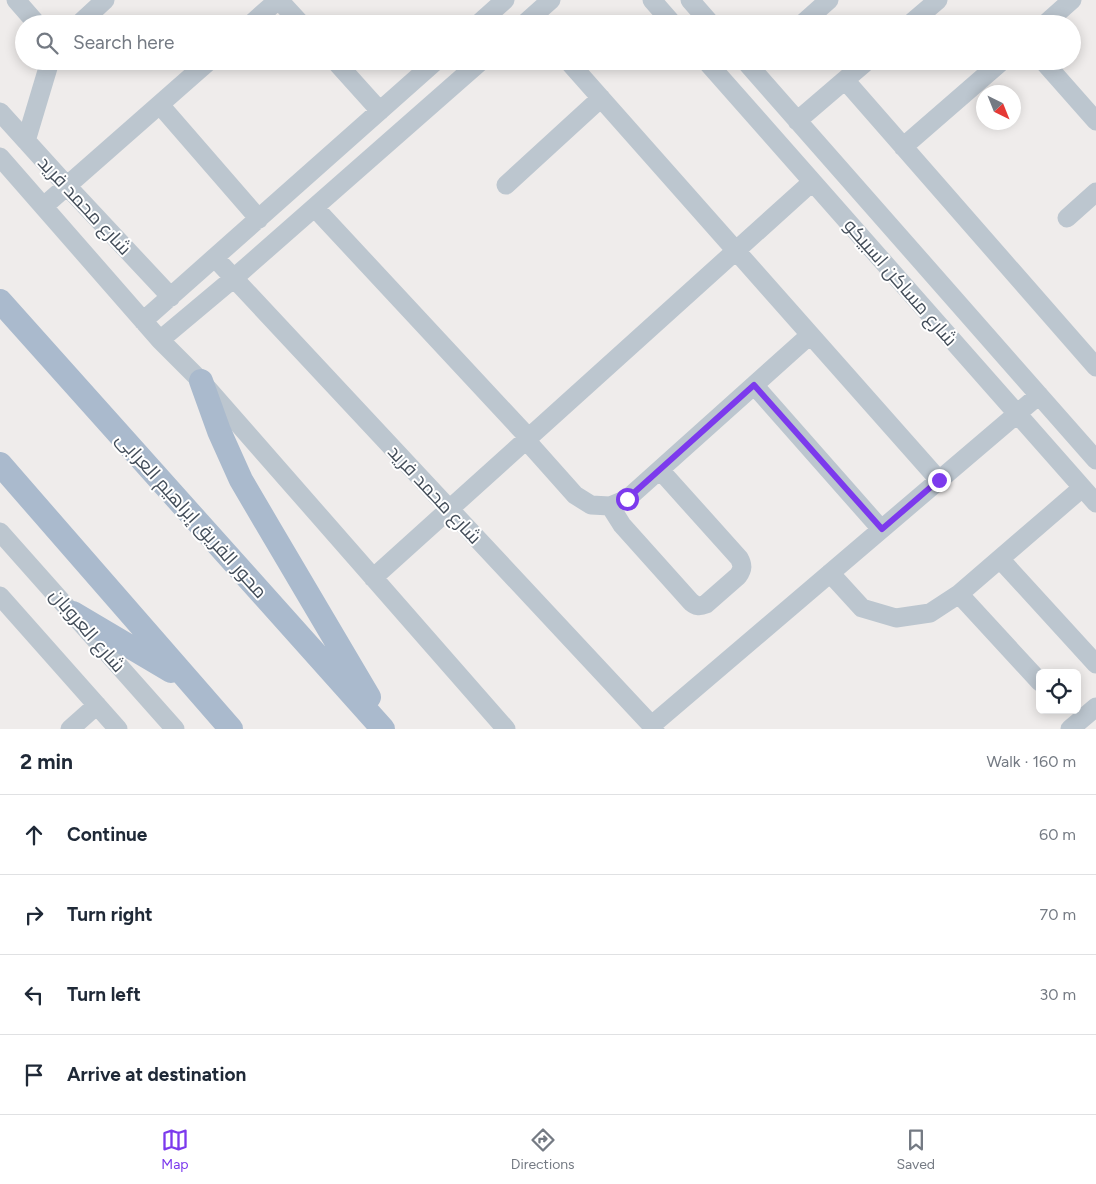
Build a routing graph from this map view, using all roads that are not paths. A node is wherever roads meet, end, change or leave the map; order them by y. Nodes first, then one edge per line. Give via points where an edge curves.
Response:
1 (16, 0) edge
2 (105, 0) edge
3 (279, 0) edge
4 (551, 0) edge
5 (652, 0) edge
6 (690, 0) edge
7 (829, 0) edge
8 (938, 0) edge
9 (1072, 0) edge
10 (497, 2) edge
11 (29, 15) edge
12 (89, 15) edge
13 (262, 15) edge
14 (293, 15) edge
15 (486, 15) edge
16 (537, 15) edge
17 (665, 15) edge
18 (704, 15) edge
19 (812, 15) edge
20 (920, 15) edge
21 (1055, 15) edge
22 (47, 70) edge
23 (199, 70) edge
24 (343, 70) edge
25 (426, 70) edge
26 (471, 70) edge
27 (576, 70) edge
28 (714, 70) edge
29 (757, 70) edge
30 (857, 70) edge
31 (992, 70) edge
32 (1051, 70) edge
33 (845, 80) junction
34 (601, 98) junction
35 (160, 104) junction
36 (380, 111) junction
37 (0, 112) edge
38 (797, 121) junction
39 (1096, 121) edge
40 (26, 141) junction
41 (903, 147) junction
42 (0, 157) edge
43 (812, 182) junction
44 (506, 185) dead end
45 (67, 186) junction
46 (1096, 192) edge
47 (44, 206) junction
48 (315, 208) junction
49 (1066, 218) dead end
50 (259, 219) junction
51 (736, 251) junction
52 (215, 258) junction
53 (234, 278) junction
54 (171, 297) junction
55 (0, 301) edge
56 (143, 321) junction
57 (810, 335) junction
58 (160, 340) junction
59 (1096, 367) edge
60 (201, 381) junction
61 (754, 385) junction
62 (1039, 395) junction
63 (1017, 414) junction
64 (528, 439) junction
65 (1096, 460) edge
66 (0, 464) edge
67 (660, 470) junction
68 (939, 480) junction
69 (1082, 488) junction
70 (1096, 503) edge
71 (610, 506) junction
72 (450, 510) junction
73 (882, 529) junction
74 (0, 532) edge
75 (1000, 559) junction
76 (830, 573) junction
77 (373, 578) junction
78 (959, 594) junction
79 (0, 596) edge
80 (73, 613) junction
81 (1096, 664) edge
82 (1036, 678) edge
83 (190, 683) junction
84 (97, 705) junction
85 (1096, 707) edge
86 (1071, 721) edge
87 (653, 727) edge
88 (70, 729) edge
89 (118, 729) edge
90 (175, 729) edge
91 (231, 729) edge
92 (383, 729) edge
93 (388, 729) edge
94 (506, 729) edge

1 - 11 street
2 - 12 street
3 - 13 street
3 - 14 street
4 - 16 street
5 - 17 street
6 - 18 street
7 - 19 street
8 - 20 street
9 - 21 street
10 - 15 street
22 - 40 street
23 - 35 street
24 - 36 street
25 - 36 street
26 - 48 street
27 - 34 street
28 - 43 street, شارع مساكن اسبيكو
29 - 38 street, شارع مساكن اسبيكو
30 - 33 street
31 - 41 street
32 - 39 street
33 - 38 street
33 - 41 street
34 - 44 street
34 - 51 street
35 - 45 street
35 - 50 street
36 - 50 street
37 - 40 street, شارع محمد فريد
38 - 62 street, شارع مساكن اسبيكو
40 - 45 street, شارع محمد فريد
41 - 59 street
42 - 47 street
43 - 51 street
43 - 63 street, شارع مساكن اسبيكو
45 - 47 street
45 - 54 street, شارع محمد فريد
46 - 49 street
47 - 56 street
48 - 53 street
48 - 64 street
50 - 52 street
51 - 57 street
51 - 64 street
52 - 53 street, شارع محمد فريد
52 - 54 street
53 - 58 street
53 - 72 street, شارع محمد فريد
54 - 56 street
55 - 92 main road, محور الفريق إبراهيم العرابى
56 - 58 street
57 - 61 street
57 - 68 street
58 - 60 street
60 - 77 street
60 - 93 main road via 241,480
61 - 67 street
61 - 73 street
62 - 63 street
62 - 65 street, شارع مساكن اسبيكو
63 - 68 street
63 - 69 street, شارع مساكن اسبيكو
64 - 71 street via 575,495 591,505
64 - 72 street
66 - 83 main road
67 - 71 street via 627,499
67 - 71 street via 742,563 738,576 706,604 695,606 691,602 622,525
68 - 73 street
69 - 70 street, شارع مساكن اسبيكو
69 - 75 street
72 - 77 street
72 - 87 street, شارع محمد فريد
73 - 76 street
74 - 80 street, شارع العروبان
75 - 78 street
75 - 81 street
76 - 78 street via 862,608 896,618 930,613
76 - 87 street
77 - 94 street
78 - 82 street
79 - 84 street
80 - 83 main road
80 - 90 street, شارع العروبان
83 - 91 main road
84 - 88 street
84 - 89 street
85 - 86 street

